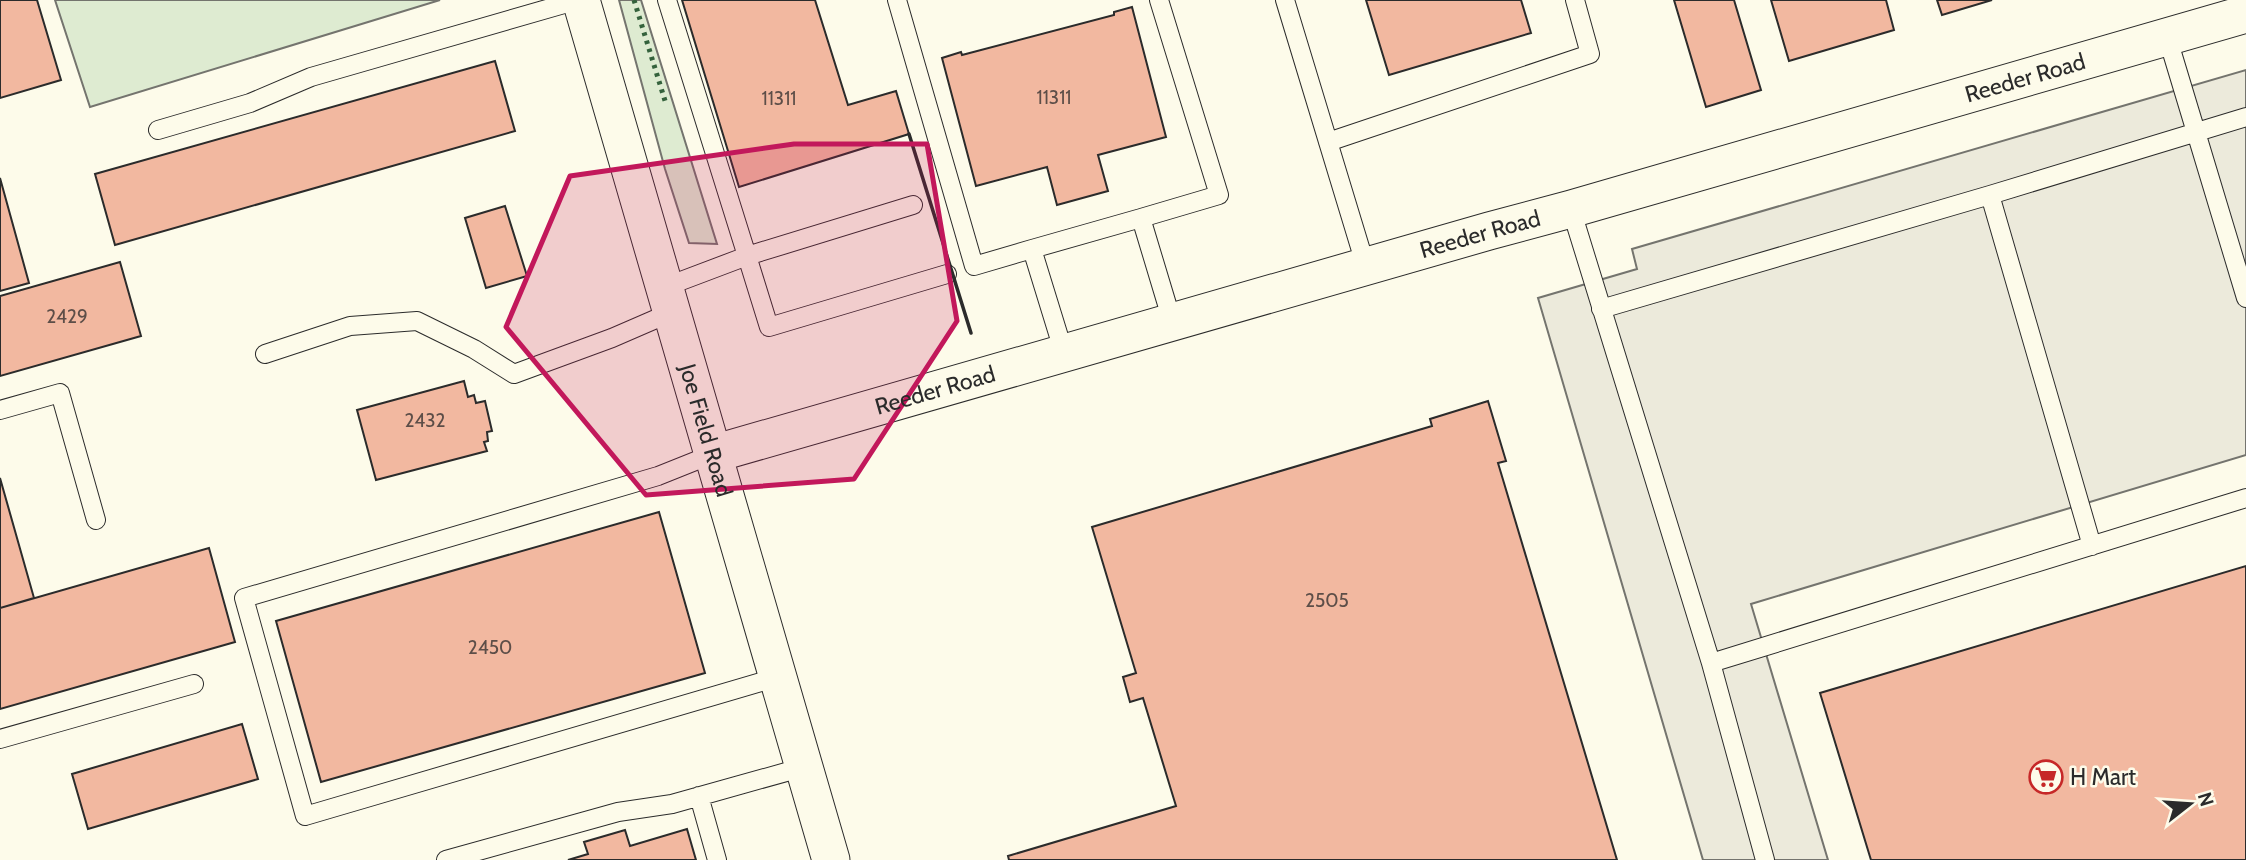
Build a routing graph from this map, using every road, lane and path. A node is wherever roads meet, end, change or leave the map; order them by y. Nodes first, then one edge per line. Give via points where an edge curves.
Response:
1 (580, 0) edge
2 (667, 0) edge
3 (897, 0) edge
4 (1159, 0) edge
5 (1285, 0) edge
6 (1575, 0) edge
7 (2246, 13) edge
8 (2167, 36) junction
9 (2246, 117) edge
10 (158, 130) dead end
11 (2196, 132) junction
12 (1328, 142) junction
13 (1990, 195) junction
14 (913, 205) dead end
15 (1571, 209) junction
16 (1141, 218) junction
17 (1032, 249) junction
18 (747, 256) junction
19 (1366, 267) junction
20 (947, 274) dead end
21 (2246, 298) edge
22 (668, 299) junction
23 (1601, 309) junction
24 (1172, 321) junction
25 (1063, 353) junction
26 (265, 354) dead end
27 (0, 410) edge
28 (713, 454) junction
29 (2246, 498) edge
30 (96, 520) dead end
31 (2092, 546) junction
32 (1711, 663) junction
33 (778, 677) junction
34 (194, 684) dead end
35 (0, 739) edge
36 (804, 767) junction
37 (699, 796) junction
38 (446, 860) edge
39 (717, 860) edge
40 (831, 860) edge
41 (1765, 860) edge

1 - 10 lane via 311,77 250,103
1 - 22 street, Joe Field Road
2 - 18 lane
3 - 17 lane via 974,266
4 - 16 lane via 1219,195
5 - 12 lane
6 - 12 lane via 1590,54
7 - 8 street, Reeder Road
8 - 11 lane
8 - 15 street, Reeder Road
9 - 11 lane
11 - 13 lane
11 - 21 lane
12 - 19 lane
13 - 23 lane
13 - 31 lane
14 - 18 lane
15 - 19 street, Reeder Road
15 - 23 lane
16 - 17 lane
16 - 24 lane
17 - 25 lane
18 - 20 lane via 769,327
18 - 22 lane
19 - 24 street, Reeder Road
22 - 26 lane via 612,338 514,374 417,321 350,326
22 - 28 street, Joe Field Road
23 - 32 lane
24 - 25 street, Reeder Road
25 - 28 street, Reeder Road
27 - 30 lane via 60,393
28 - 33 street, Joe Field Road
28 - 33 lane via 658,476 244,598 304,816
29 - 31 lane
31 - 32 lane
32 - 41 lane
33 - 36 street, Joe Field Road
34 - 35 lane
36 - 37 lane
36 - 40 street, Joe Field Road
37 - 38 lane via 618,812
37 - 39 lane

